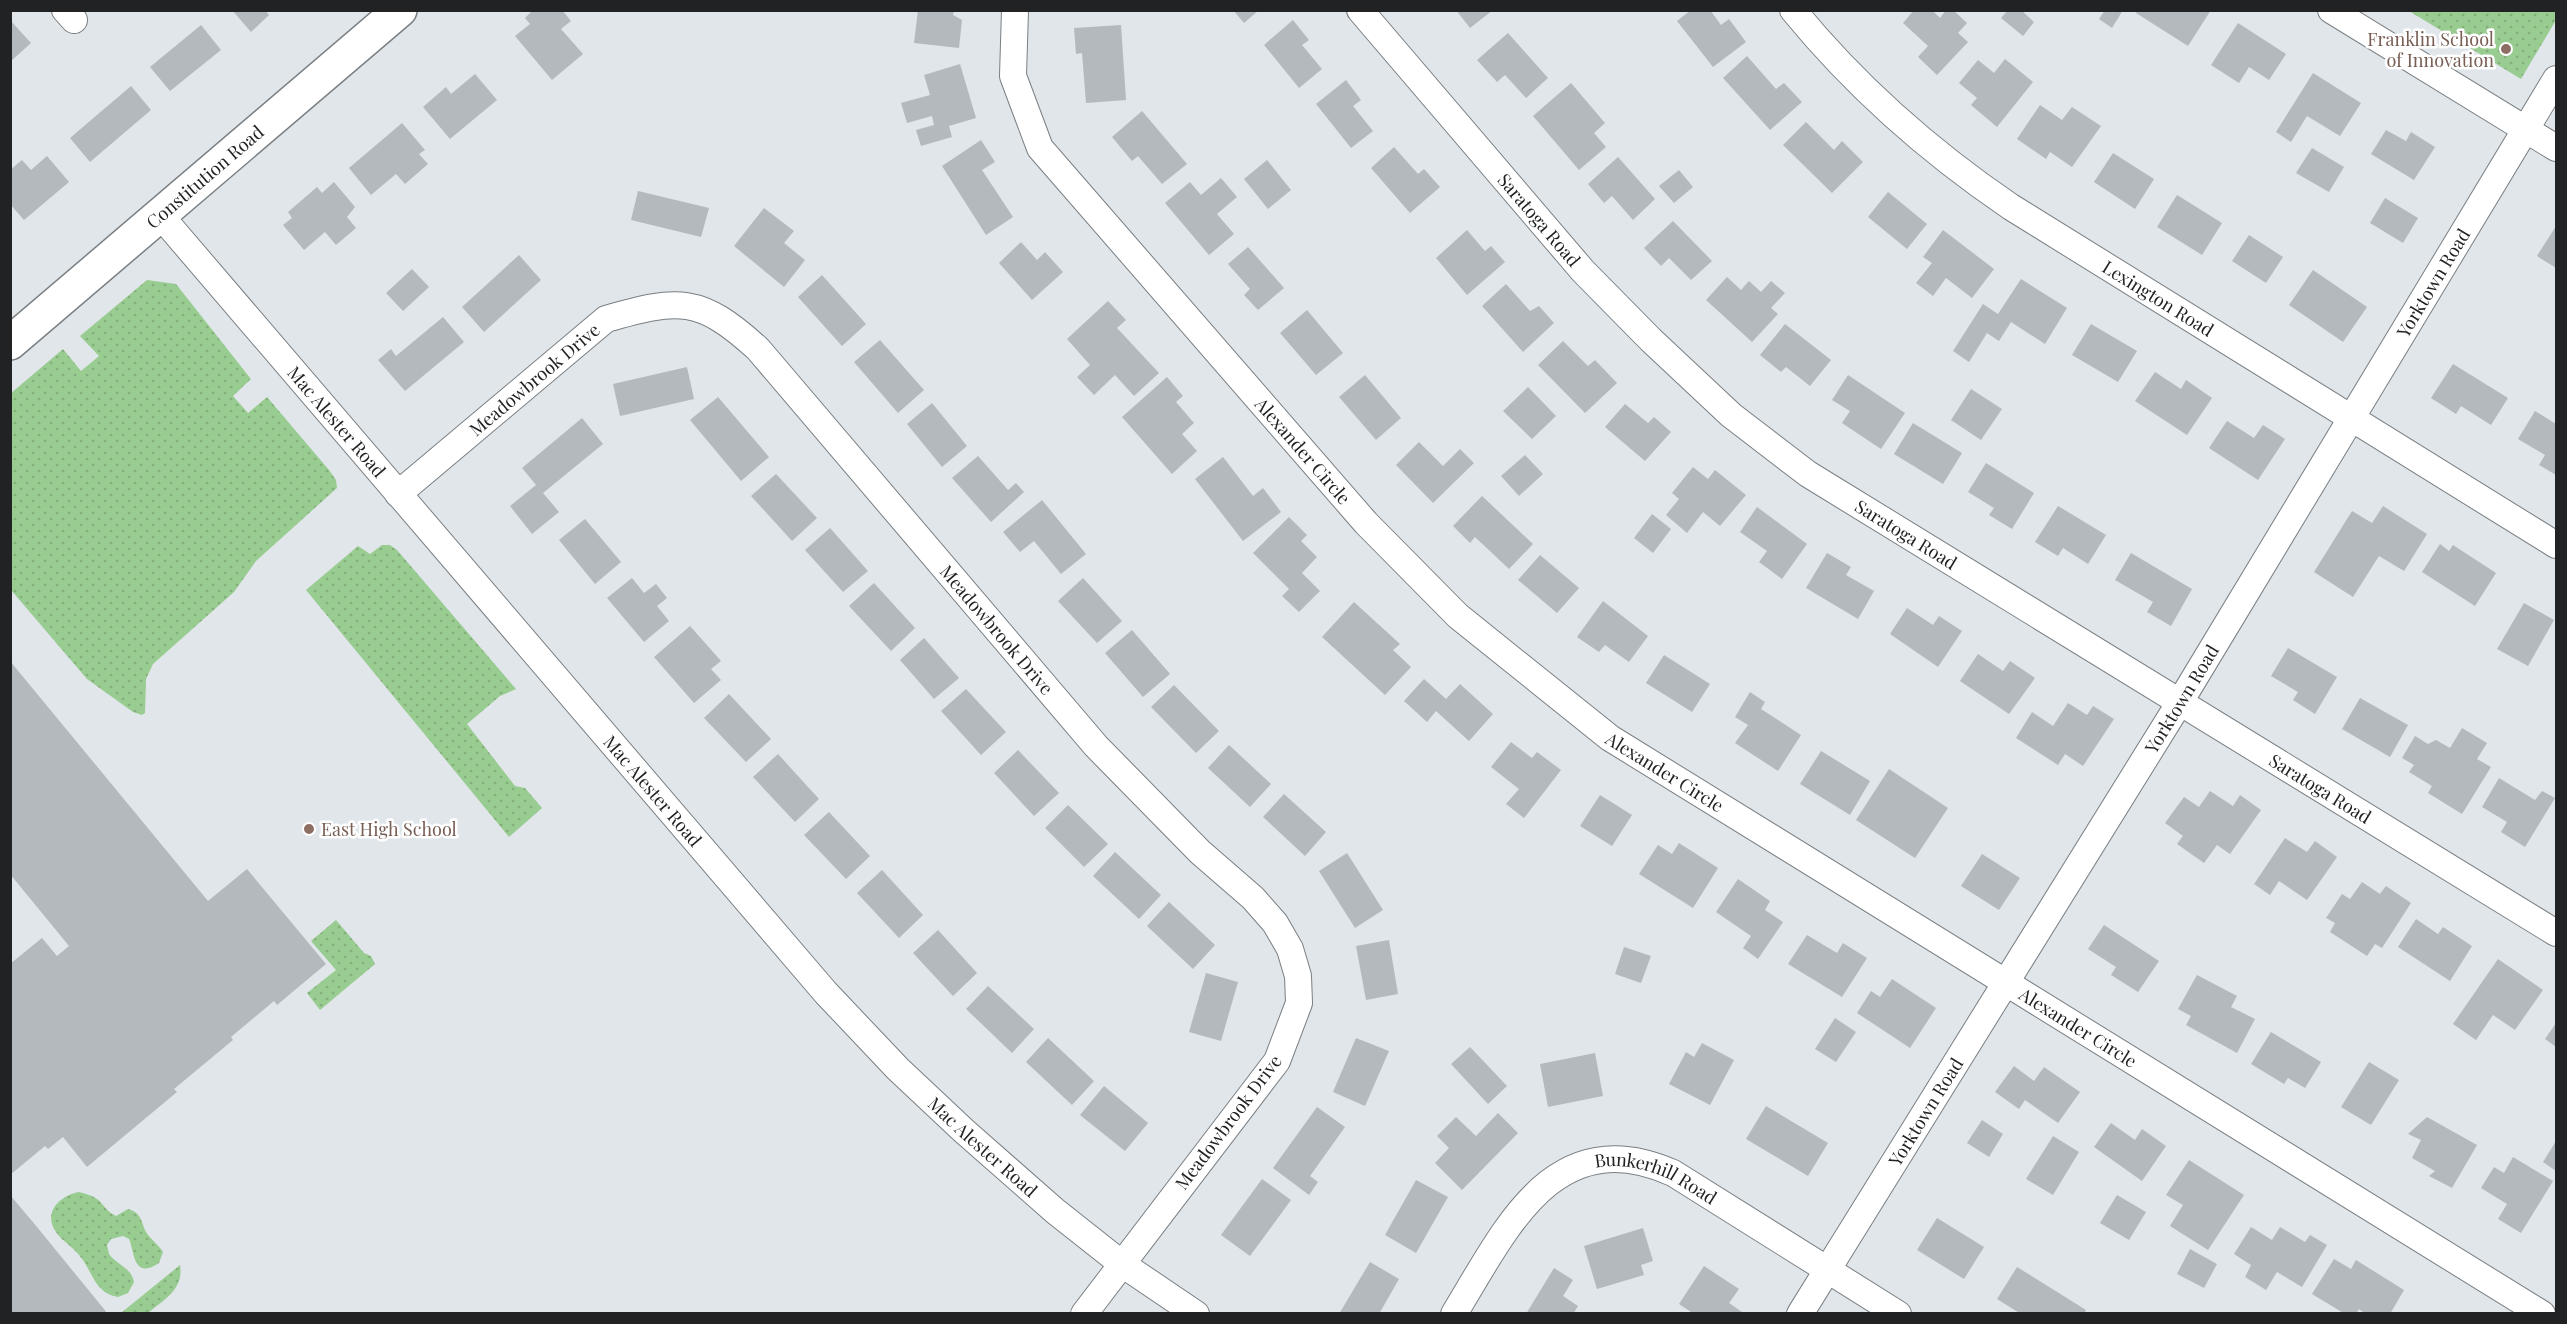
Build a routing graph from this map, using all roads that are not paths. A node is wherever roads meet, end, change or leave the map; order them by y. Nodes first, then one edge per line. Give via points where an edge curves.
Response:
1 (400, 10) edge
2 (1015, 10) edge
3 (1360, 10) edge
4 (1792, 10) edge
5 (2331, 10) edge
6 (2556, 79) edge
7 (2525, 128) junction
8 (2556, 148) edge
9 (160, 215) junction
10 (10, 343) edge
11 (2350, 418) junction
12 (398, 494) junction
13 (2556, 545) edge
14 (2180, 702) junction
15 (2556, 933) edge
16 (2007, 981) junction
17 (1122, 1264) junction
18 (1826, 1270) junction
19 (1084, 1314) edge
20 (1196, 1314) edge
21 (1454, 1314) edge
22 (1800, 1314) edge
23 (1898, 1314) edge
24 (2542, 1314) edge

1 - 9 street, Constitution Road
2 - 16 street, Alexander Circle via 1013,76 1040,148 1366,523 1443,601 1611,738
3 - 14 street, Saratoga Road via 1583,271 1731,415 1808,474
4 - 11 street, Lexington Road via 1848,73 1965,176
5 - 7 street
6 - 7 street, Yorktown Road
7 - 8 street
7 - 11 street, Yorktown Road
9 - 10 street, Constitution Road
9 - 12 street, Mac Alester Road
11 - 13 street, Lexington Road
11 - 14 street, Yorktown Road
12 - 17 street, Mac Alester Road via 826,993 964,1131
12 - 17 street, Meadowbrook Drive via 606,319 676,304 707,311 731,325 758,349 1096,746 1200,852 1253,898 1275,923 1290,949 1298,976 1299,1003 1277,1061
14 - 15 street, Saratoga Road
14 - 16 street, Yorktown Road
16 - 18 street, Yorktown Road
16 - 24 street, Alexander Circle
17 - 19 street, Meadowbrook Drive
17 - 20 street, Mac Alester Road
18 - 21 street, Bunkerhill Road via 1673,1173 1625,1158 1597,1159 1567,1171 1535,1192 1512,1220
18 - 22 street, Yorktown Road
18 - 23 street, Bunkerhill Road

